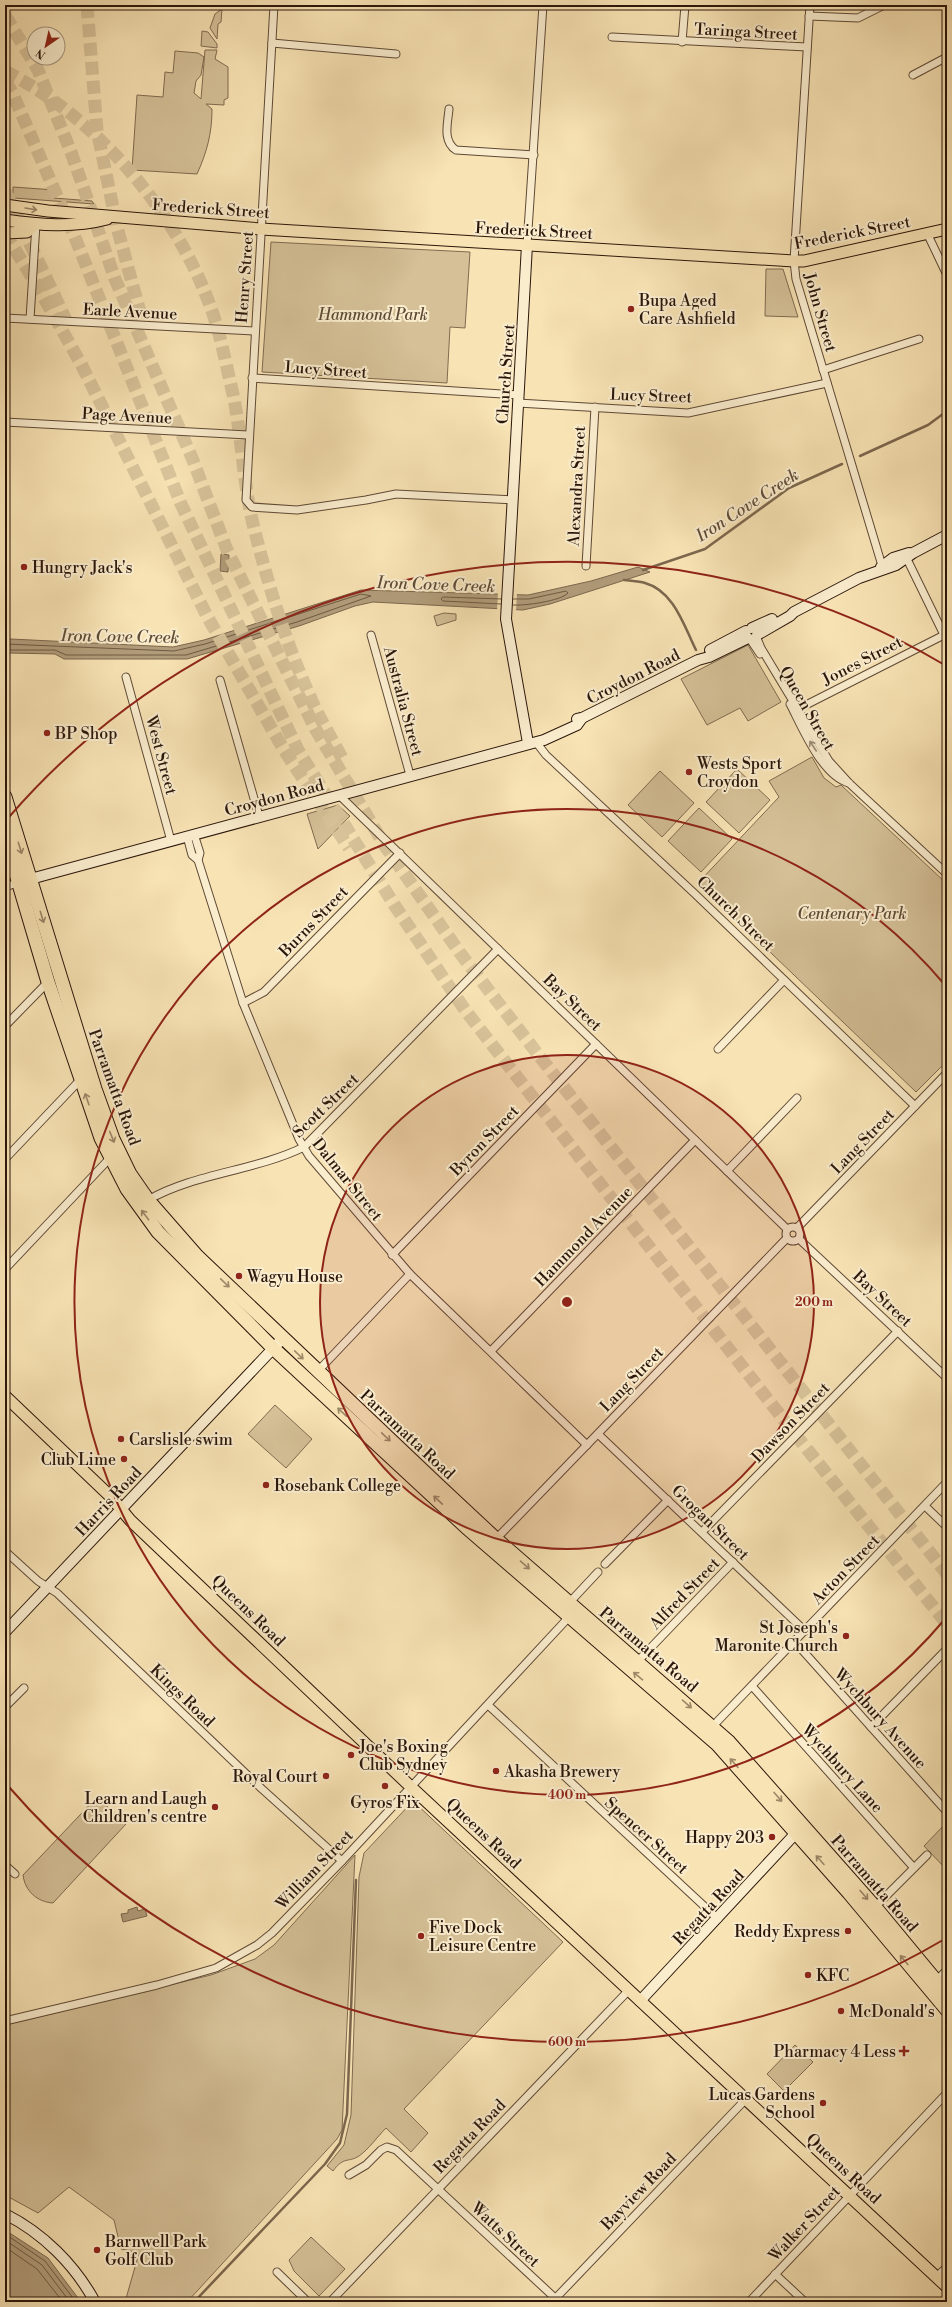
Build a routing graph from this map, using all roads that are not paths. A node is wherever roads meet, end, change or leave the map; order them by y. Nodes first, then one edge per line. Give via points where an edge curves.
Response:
1 (274, 5) edge
2 (543, 5) edge
3 (685, 5) edge
4 (810, 5) edge
5 (884, 5) edge
6 (809, 16) junction
7 (612, 37) dead end
8 (682, 42) junction
9 (947, 42) edge
10 (272, 43) junction
11 (947, 47) edge
12 (807, 48) junction
13 (396, 54) dead end
14 (947, 57) edge
15 (912, 75) dead end
16 (449, 109) dead end
17 (534, 155) junction
18 (5, 205) edge
19 (116, 217) junction
20 (5, 220) edge
21 (36, 224) junction
22 (261, 229) junction
23 (947, 229) edge
24 (5, 233) edge
25 (928, 233) junction
26 (527, 245) junction
27 (794, 261) junction
28 (947, 275) edge
29 (5, 318) edge
30 (30, 319) junction
31 (254, 331) junction
32 (919, 339) dead end
33 (823, 370) junction
34 (252, 378) junction
35 (827, 383) junction
36 (519, 399) junction
37 (595, 407) junction
38 (5, 422) edge
39 (248, 435) junction
40 (513, 500) junction
41 (947, 535) edge
42 (908, 555) junction
43 (586, 566) dead end
44 (881, 568) junction
45 (752, 634) junction
46 (370, 635) dead end
47 (945, 638) edge
48 (126, 677) dead end
49 (220, 680) dead end
50 (796, 710) junction
51 (532, 743) junction
52 (410, 775) junction
53 (339, 795) junction
54 (5, 797) edge
55 (259, 816) junction
56 (191, 835) junction
57 (5, 837) edge
58 (171, 841) junction
59 (400, 853) junction
60 (947, 874) edge
61 (25, 881) junction
62 (5, 887) edge
63 (498, 949) junction
64 (784, 980) junction
65 (48, 982) junction
66 (243, 1003) junction
67 (5, 1026) edge
68 (596, 1044) junction
69 (718, 1049) dead end
70 (947, 1073) edge
71 (81, 1079) junction
72 (797, 1098) dead end
73 (915, 1106) junction
74 (695, 1140) junction
75 (304, 1147) junction
76 (110, 1158) junction
77 (5, 1159) edge
78 (727, 1171) junction
79 (148, 1200) junction
80 (797, 1228) junction
81 (787, 1229) junction
82 (787, 1238) junction
83 (799, 1239) junction
84 (392, 1255) junction
85 (5, 1269) edge
86 (410, 1274) junction
87 (898, 1331) junction
88 (277, 1343) junction
89 (491, 1351) junction
90 (317, 1372) junction
91 (947, 1378) edge
92 (5, 1396) edge
93 (598, 1434) junction
94 (587, 1445) junction
95 (947, 1482) edge
96 (668, 1500) junction
97 (925, 1506) junction
98 (120, 1509) junction
99 (947, 1527) edge
100 (702, 1532) junction
101 (496, 1539) junction
102 (5, 1550) edge
103 (733, 1562) junction
104 (605, 1564) dead end
105 (598, 1572) dead end
106 (47, 1587) junction
107 (569, 1603) junction
108 (569, 1617) junction
109 (805, 1631) junction
110 (5, 1632) edge
111 (795, 1642) junction
112 (947, 1649) edge
113 (638, 1661) junction
114 (752, 1686) junction
115 (24, 1688) dead end
116 (488, 1705) junction
117 (5, 1707) edge
118 (713, 1726) junction
119 (871, 1727) junction
120 (411, 1787) junction
121 (947, 1812) edge
122 (796, 1833) junction
123 (927, 1855) dead end
124 (342, 1861) junction
125 (5, 1865) edge
126 (914, 1868) junction
127 (15, 1874) dead end
128 (875, 1907) junction
129 (718, 1919) junction
130 (947, 1970) edge
131 (936, 1981) junction
132 (629, 1990) junction
133 (947, 1994) edge
134 (640, 2001) junction
135 (947, 2010) edge
136 (5, 2021) edge
137 (946, 2094) edge
138 (746, 2099) junction
139 (349, 2175) dead end
140 (438, 2190) junction
141 (850, 2195) junction
142 (5, 2214) edge
143 (947, 2267) edge
144 (278, 2272) dead end
145 (776, 2274) junction
146 (936, 2277) junction
147 (947, 2287) edge
148 (554, 2300) edge
149 (95, 2302) edge
150 (308, 2302) edge
151 (330, 2302) edge
152 (749, 2302) edge
153 (805, 2302) edge

1 - 10 street, Henry Street
2 - 17 street, Church Street
3 - 8 street, Taringa Street
4 - 6 street, John Street
5 - 6 street via 858,18
6 - 12 street, John Street
7 - 8 street, Taringa Street
8 - 12 street, Taringa Street
9 - 11 street
10 - 13 street
10 - 22 street, Henry Street
12 - 27 street, John Street
14 - 15 street
16 - 17 street via 447,137 451,147 456,150
17 - 26 street, Church Street
18 -> 19 main road, Frederick Street
19 - 21 main road, Frederick Street via 93,223
19 - 22 main road, Frederick Street
20 - 21 main road, Frederick Street
21 - 24 main road via 26,232
21 - 30 street
22 - 26 main road, Frederick Street
22 - 31 street, Henry Street
23 - 25 main road, Frederick Street
25 - 27 main road, Frederick Street via 804,261
25 - 28 street
26 - 27 main road, Frederick Street
26 - 36 street, Church Street
27 - 33 street, John Street via 796,279
29 - 30 street, Earle Avenue
30 - 31 street, Earle Avenue
31 - 34 street, Henry Street
32 - 33 street
33 - 35 street, John Street
34 - 36 street, Lucy Street
34 - 39 street, Henry Street
35 - 37 street, Lucy Street via 688,413
35 - 44 street, John Street
36 - 37 street, Lucy Street
36 - 40 street, Church Street
37 - 43 street, Alexandra Street
38 - 39 street, Page Avenue
39 - 40 street, Henry Street via 245,498 252,507 297,510 396,494
40 - 51 street, Church Street via 506,619
41 - 42 street, Croydon Road
42 - 44 street, Croydon Road via 896,565
42 - 47 street
44 - 45 street, Croydon Road
45 - 50 street, Queen Street
45 - 51 street, Croydon Road via 710,657 698,660 582,718 573,719
46 - 52 street, Australia Street
47 - 50 street, Jones Street
48 - 58 street, West Street
49 - 55 street
50 - 60 street, Queen Street via 822,761 840,781 848,783
51 - 52 street, Croydon Road
51 - 64 street, Church Street
52 - 53 street, Croydon Road
53 - 55 street, Croydon Road
53 - 59 street, Bay Street
54 -> 61 highway, Parramatta Road
55 - 56 street, Croydon Road
56 - 58 street, Croydon Road
56 - 66 street, Dalmar Street via 200,853 198,860
57 - 61 highway, Parramatta Road
58 - 61 street, Croydon Road
59 - 63 street, Bay Street
59 - 66 street, Burns Street via 264,992
61 - 62 street
61 - 65 highway, Parramatta Road
61 -> 79 highway, Parramatta Road via 113,1139 130,1174
63 - 68 street, Bay Street
63 - 75 street, Scott Street
64 - 69 street
64 - 73 street, Church Street
65 - 67 street
65 - 71 highway, Parramatta Road
66 - 75 street, Dalmar Street
68 - 74 street, Bay Street
68 - 84 street, Byron Street
70 - 73 street, Lang Street
76 -> 71 highway, Parramatta Road
71 - 77 street
72 - 78 street
73 - 80 street, Lang Street
74 - 78 street, Bay Street
74 - 89 street, Hammond Avenue
75 - 79 street, Scott Street via 272,1160 162,1192
75 - 84 street, Dalmar Street
76 - 85 street
88 -> 76 highway, Parramatta Road via 158,1232 137,1204
78 - 81 street, Bay Street
79 -> 88 highway, Parramatta Road
80 - 81 street
80 - 83 street via 800,1232
81 - 82 street
82 - 83 street via 792,1241
82 - 93 street, Lang Street
83 - 87 street, Bay Street
84 - 86 street, Dalmar Street
86 - 89 street, Dalmar Street
86 - 90 street
87 - 91 street, Bay Street
87 - 100 street, Dawson Street
88 -> 90 highway, Parramatta Road
88 - 98 street, Harris Road
108 -> 88 highway, Parramatta Road via 478,1538
89 - 94 street, Dalmar Street
90 -> 101 highway, Parramatta Road
92 - 98 main road, Queens Road via 111,1497
93 - 94 street, Lang Street
93 - 96 street, Grogan Street
94 - 101 street, Lang Street
95 - 97 street, Acton Street
96 - 100 street, Grogan Street
96 - 104 street
97 - 99 street
97 - 109 street, Acton Street
98 - 106 street, Harris Road
98 - 120 main road, Queens Road
100 - 103 street, Grogan Street
101 -> 107 highway, Parramatta Road
102 - 106 street, Kings Road
103 - 109 street, Grogan Street
103 - 113 street, Alfred Street
105 - 107 street
106 - 110 street, Harris Road
106 - 124 street, Kings Road via 57,1593 262,1789
107 - 113 highway, Parramatta Road
108 - 116 street, William Street
122 -> 108 highway, Parramatta Road via 716,1744
109 - 111 street, Acton Street
111 - 114 street, Acton Street
111 - 119 street, Wychbury Avenue
112 - 119 street
113 -> 118 highway, Parramatta Road
114 - 118 street, Acton Street
114 - 126 street, Wychbury Lane
115 - 117 street
116 - 120 street, William Street
116 - 129 street, Spencer Street
118 -> 128 highway, Parramatta Road
119 - 121 street, Wychbury Avenue
120 - 124 street, William Street
120 - 132 main road, Queens Road
122 - 129 street, Regatta Road
135 -> 122 highway, Parramatta Road
123 - 126 street
124 - 136 street, William Street via 272,1933 224,1965 157,1985
125 - 127 street
126 - 128 street
128 - 131 highway, Parramatta Road
129 - 134 street, Regatta Road
130 - 131 street
131 - 133 highway, Parramatta Road
132 - 134 main road, Queens Road
132 - 140 street, Regatta Road
134 - 138 main road, Queens Road
137 - 141 street, Walker Street
138 - 141 main road, Queens Road
138 - 148 street, Bayview Road
139 - 140 street, Watts Street via 366,2165 381,2150 391,2147
140 - 148 street, Watts Street
140 - 151 street, Regatta Road
141 - 145 street, Walker Street
141 - 146 main road, Queens Road
142 - 149 street via 31,2230 60,2255
143 - 146 street
144 - 150 street
145 - 152 street, Walker Street
145 - 153 street
146 - 147 main road, Queens Road

